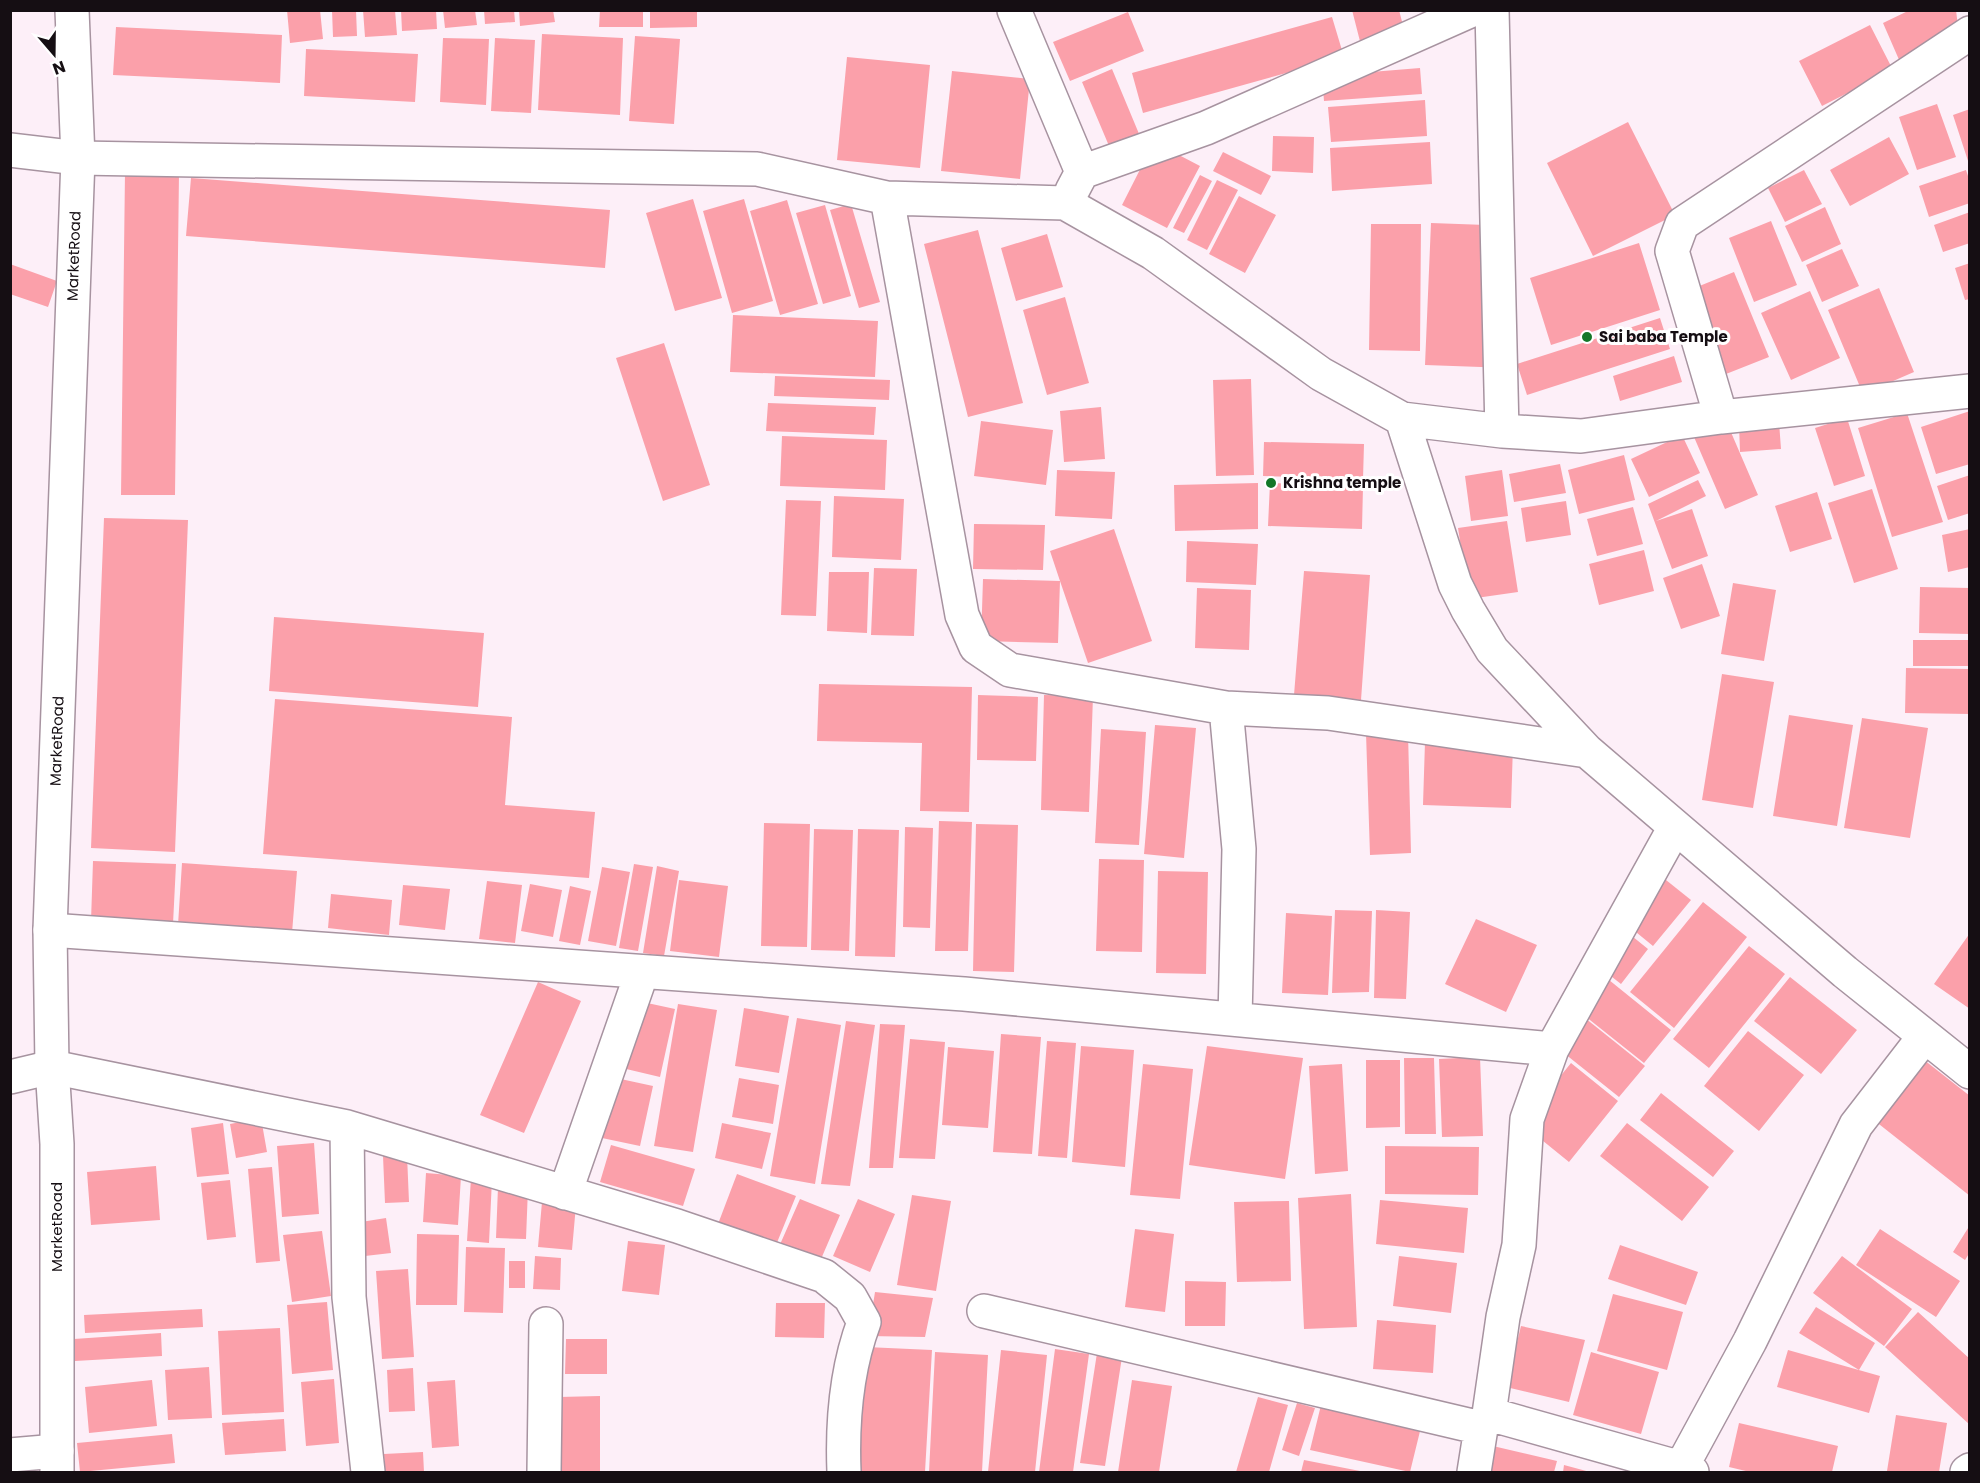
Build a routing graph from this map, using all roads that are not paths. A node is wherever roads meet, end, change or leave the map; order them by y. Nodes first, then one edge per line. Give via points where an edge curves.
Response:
1 (72, 10) edge
2 (1014, 10) edge
3 (1472, 10) edge
4 (1492, 10) edge
5 (1970, 33) edge
6 (10, 150) edge
7 (78, 158) junction
8 (1082, 172) junction
9 (887, 198) junction
10 (1065, 203) junction
11 (1970, 391) edge
12 (1720, 417) junction
13 (1402, 419) junction
14 (1502, 431) junction
15 (1226, 708) junction
16 (1587, 752) junction
17 (1675, 827) junction
18 (50, 930) junction
19 (642, 972) junction
20 (1235, 1019) junction
21 (1924, 1037) junction
22 (1552, 1049) junction
23 (52, 1067) junction
24 (1970, 1072) edge
25 (10, 1077) edge
26 (347, 1128) junction
27 (566, 1193) junction
28 (984, 1311) dead end
29 (546, 1324) dead end
30 (1485, 1421) junction
31 (10, 1455) edge
32 (57, 1462) edge
33 (1686, 1470) edge
34 (368, 1473) edge
35 (544, 1473) edge
36 (844, 1473) edge
37 (1474, 1473) edge

1 - 7 street, MarketRoad
2 - 8 street
3 - 8 street via 1206,128
4 - 14 street
5 - 12 street via 1682,224 1672,251
6 - 7 street
7 - 9 street via 757,169
7 - 18 street, MarketRoad
8 - 10 street
9 - 10 street
9 - 15 street via 962,615 976,647 1010,670
10 - 13 street via 1153,253 1321,374
11 - 12 street
12 - 14 street via 1581,436
13 - 14 street
13 - 16 street via 1455,584 1468,610 1492,650
15 - 16 street via 1328,713
15 - 20 street via 1239,849
16 - 17 street
17 - 21 street
17 - 22 street
18 - 19 street
18 - 23 street, MarketRoad
19 - 20 street via 964,994
19 - 27 street
20 - 22 street
21 - 24 street
21 - 33 street via 1856,1125
22 - 30 street via 1527,1119 1519,1245
23 - 25 street
23 - 26 street
23 - 32 street, MarketRoad via 57,1144
26 - 27 street
26 - 34 street via 349,1297
27 - 36 street via 824,1276 850,1297 864,1322 853,1350 842,1426
28 - 30 street
29 - 35 street
30 - 33 street
30 - 37 street
31 - 32 street

